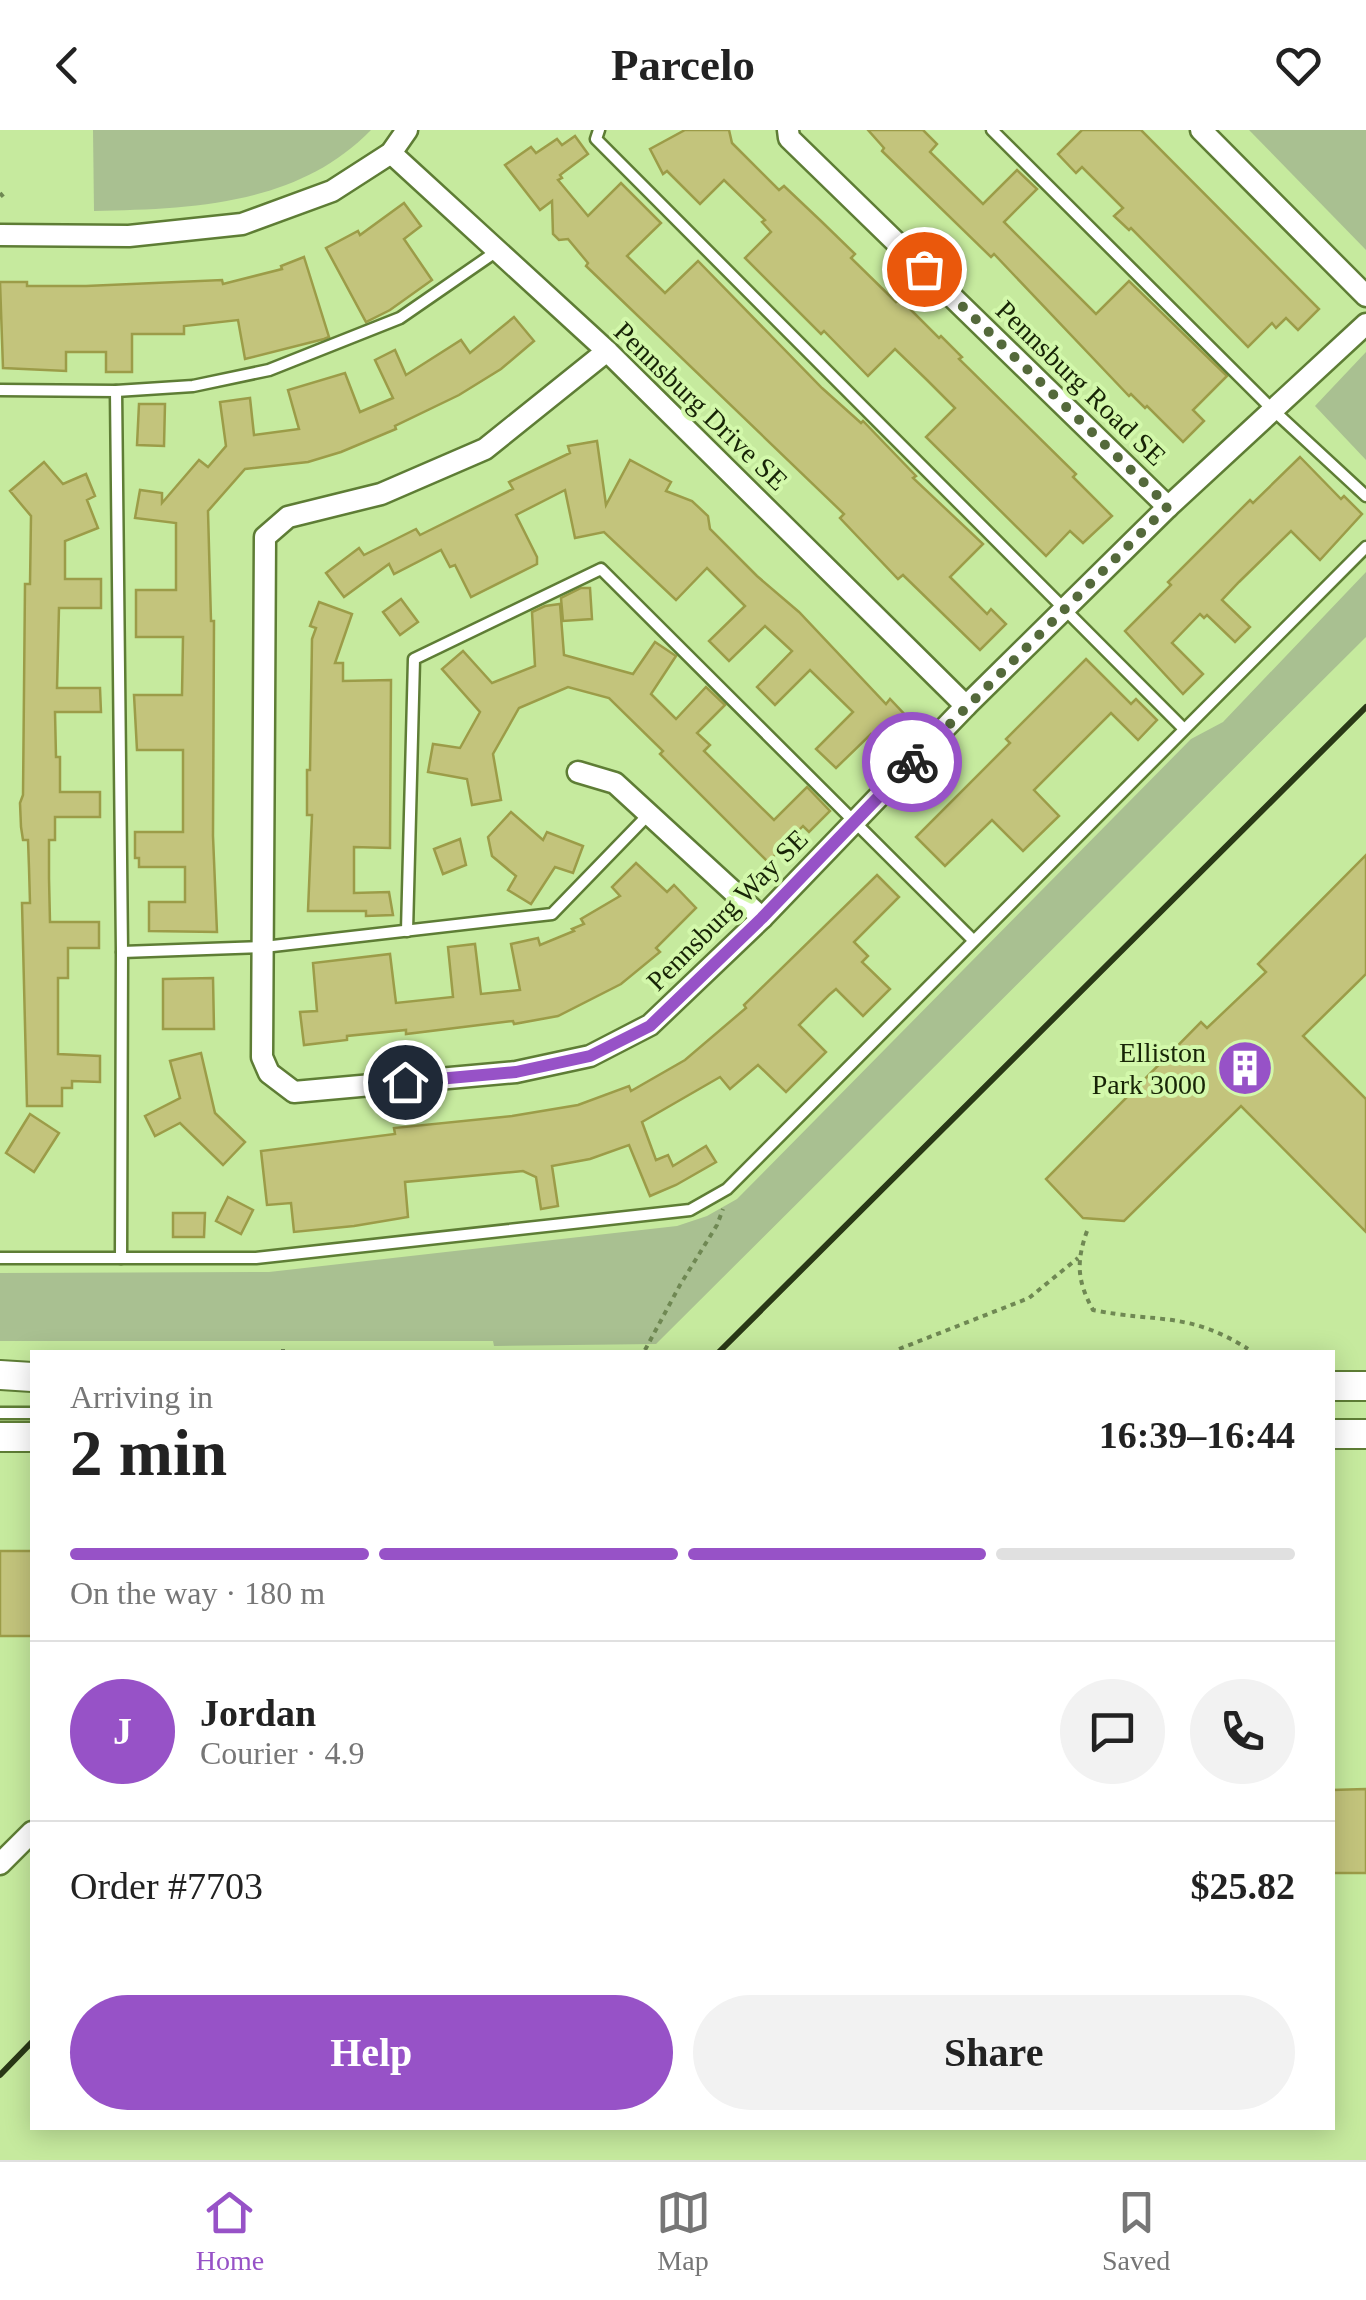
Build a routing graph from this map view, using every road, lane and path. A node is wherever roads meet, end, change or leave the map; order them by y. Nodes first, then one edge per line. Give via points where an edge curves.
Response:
1 (407, 130) edge
2 (599, 130) edge
3 (788, 130) edge
4 (992, 130) edge
5 (1201, 130) edge
6 (391, 154) junction
7 (0, 192) edge
8 (6, 200) dead end
9 (0, 235) edge
10 (497, 251) junction
11 (1366, 296) edge
12 (1366, 324) edge
13 (607, 351) junction
14 (0, 390) edge
15 (116, 391) junction
16 (1272, 410) junction
17 (1366, 496) edge
18 (1168, 506) junction
19 (1366, 547) edge
20 (1064, 612) junction
21 (966, 706) junction
22 (1184, 729) junction
23 (578, 772) dead end
24 (648, 816) junction
25 (854, 822) junction
26 (762, 918) junction
27 (407, 931) junction
28 (973, 940) junction
29 (264, 947) junction
30 (122, 952) junction
31 (727, 1190) junction
32 (1088, 1231) dead end
33 (0, 1258) edge
34 (121, 1258) junction
35 (1078, 1258) junction
36 (899, 1348) dead end
37 (1248, 1348) dead end
38 (646, 1350) dead end
39 (0, 1376) edge
40 (30, 1376) edge
41 (1335, 1386) edge
42 (1366, 1386) edge
43 (0, 1413) edge
44 (30, 1413) edge
45 (1335, 1434) edge
46 (1366, 1434) edge
47 (30, 1436) edge
48 (0, 1437) edge
49 (30, 1834) edge
50 (0, 1864) edge

1 - 6 street
2 - 20 lane via 596,140
3 - 18 street, Pennsburg Road SE via 788,138
4 - 16 lane
5 - 11 street
6 - 9 street via 332,190 242,224 130,236
6 - 10 street, Pennsburg Drive SE
7 - 8 path
10 - 13 street, Pennsburg Drive SE
10 - 15 lane via 400,318 269,370 193,386
12 - 16 street, Pennsburg Way SE
13 - 21 street, Pennsburg Drive SE
13 - 29 street, Pennsburg Way SE via 485,449 381,494 288,517 265,536
14 - 15 lane
15 - 30 lane
16 - 17 lane
16 - 18 street, Pennsburg Way SE
18 - 20 street, Pennsburg Way SE
19 - 22 lane
20 - 21 street, Pennsburg Way SE
20 - 22 lane
21 - 25 street, Pennsburg Way SE
22 - 28 lane
23 - 24 street via 615,783
24 - 26 street
24 - 27 lane via 552,914
25 - 26 street, Pennsburg Way SE
25 - 27 lane via 601,569 414,658
25 - 28 lane
26 - 29 street, Pennsburg Way SE via 650,1026 590,1056 516,1072 294,1092 269,1073 262,1057
27 - 29 lane
28 - 31 lane
29 - 30 lane
30 - 34 lane
31 - 34 lane via 690,1210 634,1218 256,1258
31 - 38 path via 717,1226
32 - 35 path
33 - 34 lane
35 - 36 path via 1029,1298
35 - 37 path via 1093,1310 1191,1321
39 - 40 main road
41 - 42 main road
43 - 44 lane
45 - 46 main road
47 - 48 main road
49 - 50 street

